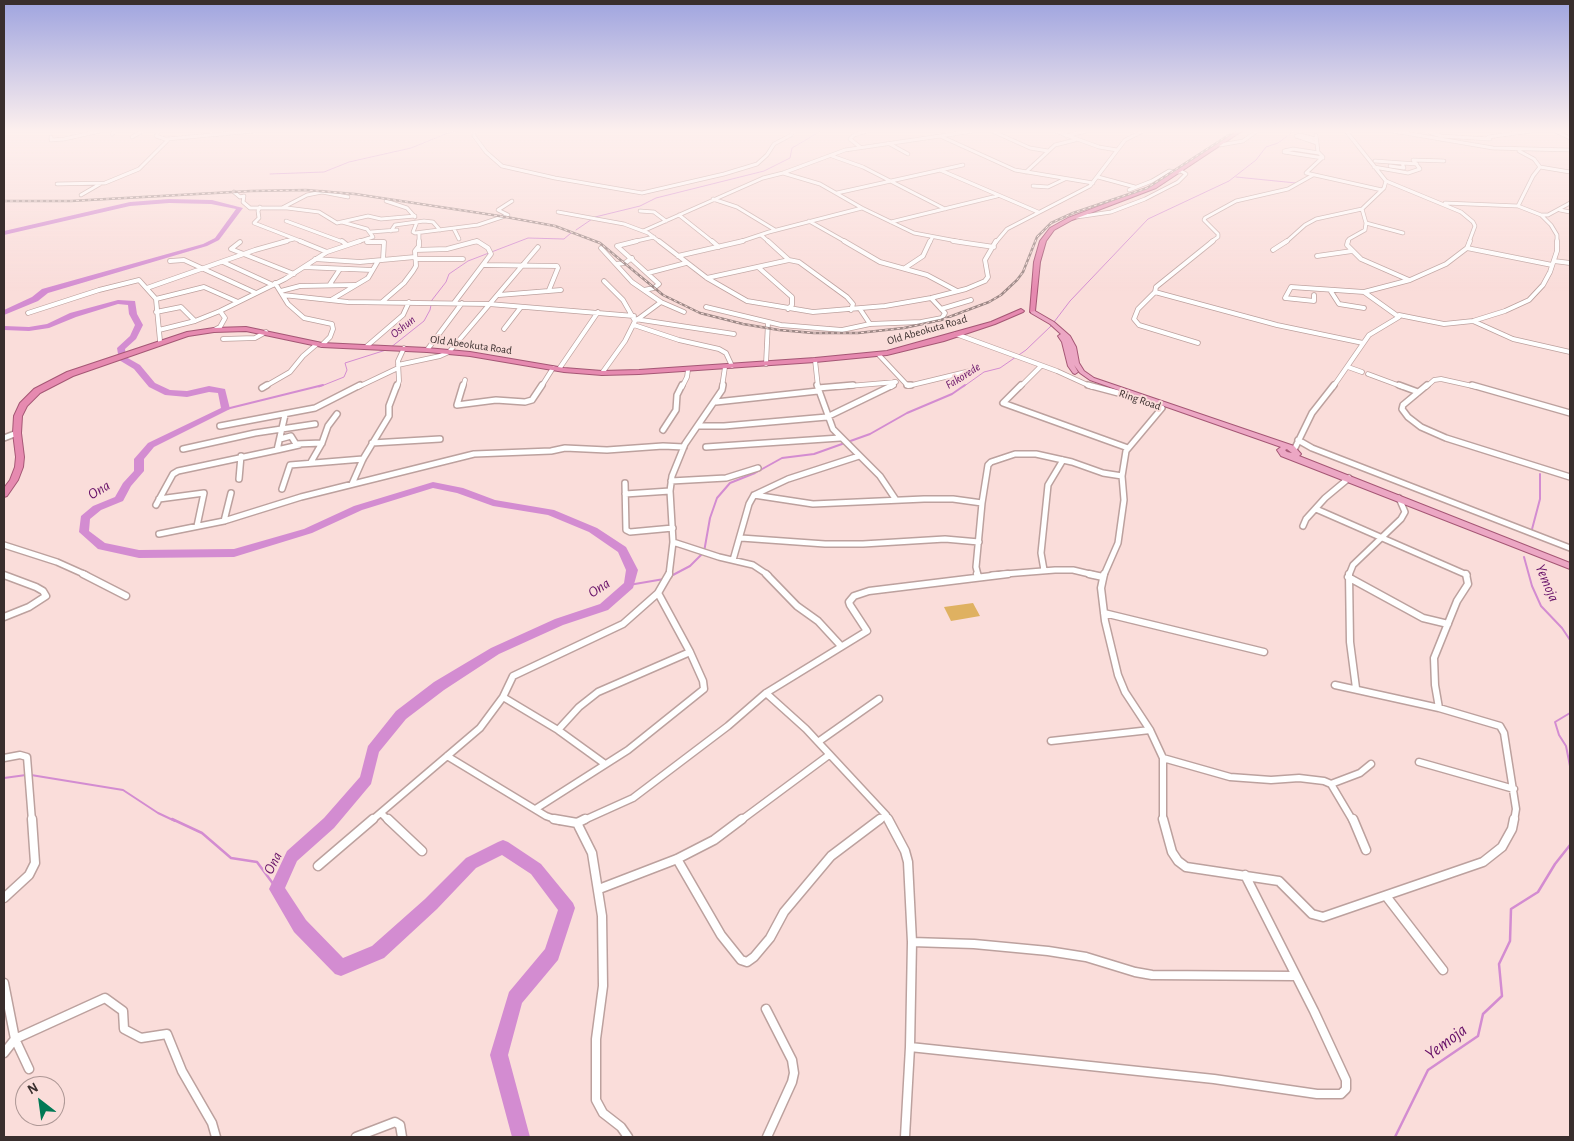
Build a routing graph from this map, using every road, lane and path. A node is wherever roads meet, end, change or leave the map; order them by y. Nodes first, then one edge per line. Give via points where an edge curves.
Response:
1 (100, 184) edge
2 (591, 184) edge
3 (680, 184) edge
4 (747, 184) edge
5 (819, 184) edge
6 (876, 184) edge
7 (897, 184) edge
8 (971, 184) edge
9 (1054, 184) edge
10 (1092, 184) edge
11 (1125, 184) edge
12 (1143, 184) edge
13 (1158, 184) edge
14 (1298, 184) edge
15 (1356, 184) edge
16 (1386, 184) edge
17 (1392, 184) edge
18 (1529, 184) edge
19 (1033, 186) dead end
20 (1135, 187) junction
21 (1129, 190) dead end
22 (1382, 190) junction
23 (234, 192) dead end
24 (837, 193) junction
25 (81, 195) dead end
26 (997, 196) junction
27 (348, 197) dead end
28 (712, 199) junction
29 (386, 201) dead end
30 (512, 201) dead end
31 (1570, 202) edge
32 (1440, 203) junction
33 (1518, 206) junction
34 (260, 207) junction
35 (282, 208) junction
36 (862, 208) junction
37 (945, 209) junction
38 (1362, 209) junction
39 (1560, 210) junction
40 (640, 211) dead end
41 (558, 212) dead end
42 (1038, 212) junction
43 (1570, 212) edge
44 (679, 215) junction
45 (1541, 215) junction
46 (415, 216) junction
47 (666, 220) junction
48 (286, 221) dead end
49 (809, 221) junction
50 (342, 222) junction
51 (416, 222) junction
52 (891, 222) junction
53 (1366, 223) junction
54 (454, 229) junction
55 (397, 230) dead end
56 (440, 230) junction
57 (775, 230) junction
58 (391, 231) junction
59 (643, 231) junction
60 (371, 232) junction
61 (419, 233) junction
62 (1403, 233) dead end
63 (761, 235) junction
64 (654, 237) junction
65 (932, 238) junction
66 (294, 239) junction
67 (459, 239) dead end
68 (366, 240) junction
69 (240, 242) dead end
70 (347, 244) junction
71 (538, 247) dead end
72 (719, 247) junction
73 (994, 247) junction
74 (601, 248) dead end
75 (1467, 248) junction
76 (416, 250) junction
77 (1273, 250) dead end
78 (1352, 251) junction
79 (327, 252) junction
80 (243, 254) junction
81 (678, 256) junction
82 (1317, 256) dead end
83 (415, 258) junction
84 (632, 258) junction
85 (315, 259) junction
86 (463, 259) dead end
87 (381, 260) junction
88 (789, 260) junction
89 (170, 261) dead end
90 (223, 262) junction
91 (686, 263) junction
92 (1553, 263) junction
93 (1570, 263) edge
94 (616, 264) junction
95 (484, 265) junction
96 (523, 265) junction
97 (304, 267) junction
98 (758, 268) junction
99 (905, 268) junction
100 (205, 269) junction
101 (340, 270) junction
102 (372, 270) junction
103 (648, 273) junction
104 (294, 274) junction
105 (707, 278) junction
106 (1410, 280) junction
107 (604, 281) dead end
108 (275, 284) junction
109 (330, 284) junction
110 (355, 285) junction
111 (147, 288) junction
112 (1033, 288) junction
113 (549, 290) junction
114 (561, 290) dead end
115 (644, 290) junction
116 (1330, 290) junction
117 (957, 291) junction
118 (1155, 292) junction
119 (1364, 292) junction
120 (256, 293) junction
121 (282, 293) junction
122 (499, 295) junction
123 (1314, 296) dead end
124 (931, 298) junction
125 (156, 300) junction
126 (971, 300) dead end
127 (330, 301) junction
128 (238, 302) junction
129 (382, 302) junction
130 (409, 302) junction
131 (454, 302) junction
132 (661, 302) junction
133 (462, 303) junction
134 (489, 304) junction
135 (521, 307) junction
136 (706, 308) dead end
137 (1364, 308) dead end
138 (788, 309) junction
139 (860, 309) junction
140 (941, 309) junction
141 (851, 310) junction
142 (1027, 310) junction
143 (220, 311) junction
144 (156, 312) junction
145 (598, 312) junction
146 (684, 312) dead end
147 (28, 313) dead end
148 (1399, 315) junction
149 (636, 318) junction
150 (195, 321) junction
151 (1473, 321) junction
152 (768, 322) junction
153 (634, 324) junction
154 (870, 324) junction
155 (504, 329) dead end
156 (159, 330) junction
157 (214, 330) junction
158 (266, 332) junction
159 (734, 334) dead end
160 (956, 334) junction
161 (224, 339) dead end
162 (156, 343) junction
163 (1198, 343) dead end
164 (1363, 344) junction
165 (319, 345) junction
166 (367, 346) junction
167 (404, 348) junction
168 (427, 350) junction
169 (449, 352) junction
170 (1570, 352) edge
171 (878, 354) junction
172 (814, 360) junction
173 (766, 364) junction
174 (1041, 366) junction
175 (398, 367) junction
176 (728, 367) junction
177 (1348, 367) junction
178 (556, 368) junction
179 (688, 370) junction
180 (970, 371) dead end
181 (1362, 372) dead end
182 (602, 373) junction
183 (1368, 374) dead end
184 (465, 380) dead end
185 (902, 381) junction
186 (894, 382) junction
187 (262, 388) dead end
188 (818, 389) junction
189 (1418, 392) junction
190 (1122, 394) junction
191 (716, 402) junction
192 (1162, 408) junction
193 (1570, 413) edge
194 (337, 414) dead end
195 (284, 415) junction
196 (827, 417) junction
197 (315, 424) dead end
198 (220, 426) dead end
199 (698, 426) junction
200 (282, 429) junction
201 (663, 430) dead end
202 (17, 433) junction
203 (4, 438) edge
204 (840, 438) junction
205 (280, 439) junction
206 (440, 440) dead end
207 (1298, 440) junction
208 (322, 443) junction
209 (372, 443) junction
210 (299, 444) junction
211 (684, 447) junction
212 (706, 447) dead end
213 (1128, 448) junction
214 (183, 449) dead end
215 (277, 450) junction
216 (1289, 451) junction
217 (241, 456) junction
218 (859, 456) junction
219 (363, 459) junction
220 (1063, 460) junction
221 (311, 462) junction
222 (758, 468) dead end
223 (1122, 476) junction
224 (1570, 477) edge
225 (1349, 478) junction
226 (239, 479) dead end
227 (671, 481) junction
228 (625, 483) dead end
229 (352, 484) junction
230 (282, 489) dead end
231 (670, 491) junction
232 (231, 493) dead end
233 (4, 494) edge
234 (625, 494) junction
235 (754, 495) junction
236 (1399, 498) junction
237 (159, 499) junction
238 (896, 500) junction
239 (982, 502) junction
240 (1413, 504) junction
241 (156, 505) dead end
242 (1404, 509) junction
243 (1316, 510) junction
244 (224, 521) junction
245 (197, 526) junction
246 (1303, 526) dead end
247 (673, 528) junction
248 (159, 534) dead end
249 (741, 538) junction
250 (1382, 538) junction
251 (673, 542) junction
252 (979, 542) junction
253 (4, 545) edge
254 (1570, 548) edge
255 (733, 560) junction
256 (1570, 560) edge
257 (1570, 566) edge
258 (1044, 570) junction
259 (4, 573) edge
260 (978, 576) junction
261 (1103, 577) junction
262 (1348, 577) junction
263 (658, 593) junction
264 (126, 596) dead end
265 (1104, 613) junction
266 (4, 617) edge
267 (1448, 624) junction
268 (840, 646) junction
269 (690, 652) junction
270 (1264, 652) dead end
271 (1335, 685) dead end
272 (1356, 688) junction
273 (766, 693) junction
274 (503, 697) junction
275 (879, 699) dead end
276 (1439, 708) junction
277 (558, 730) junction
278 (1150, 730) junction
279 (1051, 741) dead end
280 (818, 742) junction
281 (828, 755) junction
282 (447, 756) junction
283 (4, 758) edge
284 (1163, 758) junction
285 (1419, 762) dead end
286 (605, 764) junction
287 (1371, 764) dead end
288 (1331, 784) junction
289 (1514, 789) junction
290 (537, 808) junction
291 (381, 813) junction
292 (886, 815) junction
293 (577, 823) junction
294 (1366, 850) dead end
295 (422, 851) dead end
296 (677, 859) junction
297 (318, 866) dead end
298 (1245, 875) junction
299 (599, 889) junction
300 (1386, 896) junction
301 (4, 898) edge
302 (912, 942) junction
303 (1443, 970) dead end
304 (1295, 976) junction
305 (4, 983) edge
306 (766, 1009) dead end
307 (15, 1040) junction
308 (910, 1047) junction
309 (4, 1053) edge
310 (29, 1069) dead end
311 (216, 1137) edge
312 (356, 1137) edge
313 (402, 1137) edge
314 (628, 1137) edge
315 (767, 1137) edge
316 (905, 1137) edge

1 - 25 street
2 - 3 street via 642,193
4 - 28 street
5 - 24 street
6 - 24 street
7 - 37 street
8 - 26 street
9 - 19 street
10 - 42 street
11 - 20 street
12 - 20 street
13 - 112 highway via 1056,226 1045,237
14 - 118 street via 1288,190 1236,201 1208,216 1204,220 1218,237 1162,281
15 - 22 street
16 - 22 street
17 - 32 street
18 - 33 street
20 - 21 street
22 - 38 street
23 - 34 street via 244,196 243,202 250,208
24 - 36 street
26 - 37 street
26 - 42 street
27 - 35 street via 322,192 307,195
28 - 44 street
28 - 57 street via 737,207
29 - 46 street via 407,208
30 - 54 street via 498,210 506,216
31 - 39 street
32 - 33 street
32 - 75 street via 1461,212 1473,222 1475,230
33 - 45 street
34 - 35 street
34 - 66 street via 259,218 254,223
35 - 50 street via 321,212 336,222
36 - 49 street
36 - 52 street
37 - 52 street
38 - 53 street
38 - 77 street via 1316,219
39 - 43 street
39 - 45 street
40 - 47 street via 654,212
41 - 59 street via 624,224
42 - 73 street via 1007,229
44 - 47 street
44 - 72 street
45 - 92 street via 1557,235
46 - 50 street via 379,219 368,216
46 - 51 street
47 - 59 street
48 - 70 street
49 - 57 street
49 - 99 street via 866,255
50 - 60 street
51 - 56 street via 433,222
51 - 58 street via 395,225
51 - 61 street via 413,232
52 - 65 street
53 - 62 street
53 - 78 street via 1363,232 1348,240 1347,245
54 - 56 street
54 - 67 street
55 - 58 street
56 - 61 street
57 - 63 street
58 - 60 street
59 - 64 street
60 - 68 street via 373,237
61 - 76 street
63 - 72 street
63 - 88 street
64 - 81 street
64 - 84 street via 617,246
65 - 73 street
65 - 99 street via 923,256
66 - 79 street
66 - 80 street
68 - 70 street
68 - 87 street via 384,242
69 - 80 street via 231,249
70 - 79 street
71 - 96 street
72 - 81 street
73 - 117 street via 986,260 988,271 985,281
74 - 94 street
75 - 92 street
75 - 106 street via 1446,264
76 - 83 street
76 - 95 street via 447,249 477,241 484,243 490,252
78 - 82 street
78 - 106 street via 1364,261
79 - 85 street
80 - 90 street
80 - 104 street
81 - 91 street
83 - 86 street
83 - 87 street
83 - 129 street via 416,266 404,283
84 - 94 street via 625,264
84 - 103 street
85 - 87 street
85 - 97 street
87 - 102 street
88 - 98 street
88 - 141 street via 798,262 847,297 853,304
89 - 100 street via 184,260
90 - 100 street
90 - 108 street
91 - 103 street
91 - 105 street
92 - 93 street
92 - 151 street via 1544,285 1529,300
94 - 115 street via 628,279
95 - 96 street
95 - 131 street
96 - 113 street via 558,267
96 - 122 street
97 - 101 street
97 - 104 street
98 - 105 street
98 - 138 street via 792,298
99 - 117 street via 934,278
100 - 111 street
100 - 120 street
101 - 102 street
101 - 109 street
102 - 110 street via 368,278
103 - 115 street via 659,284
104 - 108 street
105 - 138 street via 747,301
106 - 119 street
107 - 149 street
108 - 120 street
108 - 121 street
109 - 110 street
109 - 121 street via 300,286
110 - 127 street
111 - 125 street
111 - 147 street via 138,280
112 - 142 highway
112 - 142 highway
113 - 114 street
113 - 122 street
115 - 132 street
116 - 119 street
116 - 123 street via 1290,286 1285,298 1314,301
116 - 137 street via 1339,304
117 - 124 street
118 - 163 street via 1138,309 1134,319 1136,323
118 - 164 street
119 - 148 street
120 - 128 street
121 - 127 street
121 - 165 street via 288,304 304,318 332,324 330,337
122 - 134 street
124 - 139 street
124 - 140 street
125 - 128 street via 204,287
125 - 144 street
126 - 140 street
127 - 129 street
128 - 143 street
129 - 130 street
130 - 131 street
130 - 166 street via 403,315
131 - 133 street
132 - 146 street
132 - 149 street
133 - 134 street
133 - 168 street
134 - 135 street
134 - 169 street
135 - 145 street
135 - 155 street
136 - 152 street
138 - 141 street
139 - 141 street
139 - 154 street
140 - 154 street via 945,312 942,318
142 - 160 highway, Old Abeokuta Road
142 - 190 main road, Ring Road via 1057,331 1065,342 1069,361 1077,374
142 - 216 main road, Ring Road via 1052,323 1068,337 1076,363 1092,379
143 - 150 street
143 - 157 street via 226,318
144 - 150 street via 181,307
144 - 156 street
145 - 149 street
145 - 178 street
148 - 151 street via 1444,324
148 - 164 street via 1370,335
149 - 153 street
149 - 159 street
150 - 156 street
151 - 170 street via 1513,339
152 - 154 street via 828,330 853,329
152 - 173 street
153 - 176 street via 679,340 719,349 726,353
153 - 182 street
156 - 162 street
157 - 158 highway, Old Abeokuta Road
157 - 162 highway, Old Abeokuta Road
158 - 161 street via 255,338
158 - 165 highway, Old Abeokuta Road
160 - 171 highway, Old Abeokuta Road
160 - 174 street
162 - 202 highway, Old Abeokuta Road via 70,374 37,390 23,405 18,416
164 - 177 street
165 - 166 highway, Old Abeokuta Road
165 - 187 street via 303,356 290,372
166 - 167 highway, Old Abeokuta Road
167 - 168 highway, Old Abeokuta Road
167 - 175 street
168 - 169 highway, Old Abeokuta Road
169 - 175 street
169 - 178 highway, Old Abeokuta Road
171 - 172 highway, Old Abeokuta Road
171 - 185 street
172 - 173 highway, Old Abeokuta Road
172 - 188 street
173 - 176 highway, Old Abeokuta Road
174 - 190 street via 1081,383
174 - 213 street via 1003,403
175 - 195 street via 327,403
175 - 209 street via 399,382 389,416
176 - 179 highway, Old Abeokuta Road
176 - 191 street
177 - 181 street
177 - 207 street via 1312,413
178 - 182 highway, Old Abeokuta Road
178 - 184 street via 532,400 525,402 496,400 457,405
179 - 182 highway, Old Abeokuta Road
179 - 201 street via 677,396 676,410
180 - 185 street via 911,386
183 - 189 street
185 - 186 street
186 - 188 street
186 - 196 street via 894,386
188 - 191 street
188 - 196 street
189 - 193 street via 1434,380 1444,379
189 - 224 street via 1402,408 1421,427
190 - 192 main road, Ring Road
191 - 199 street
192 - 213 street
192 - 216 main road, Ring Road
194 - 208 street
195 - 198 street
195 - 200 street
196 - 199 street
196 - 204 street
197 - 200 street
199 - 211 street
200 - 205 street
200 - 214 street
202 - 203 street
202 - 233 highway, Old Abeokuta Road via 19,467
204 - 212 street
204 - 218 street
205 - 210 street via 293,436 294,443
205 - 215 street
206 - 209 street
207 - 216 street
207 - 254 street via 1407,486
208 - 210 street
208 - 221 street
209 - 219 street
210 - 215 street
211 - 227 street
211 - 229 street via 564,448 474,454
213 - 223 street
215 - 217 street
216 - 225 main road, Ring Road
216 - 256 main road, Ring Road
217 - 226 street
217 - 237 street via 178,471
218 - 235 street via 788,479
218 - 238 street via 880,476
219 - 221 street
219 - 229 street
220 - 223 street
220 - 239 street via 1024,453 996,459 988,465
220 - 258 street via 1048,486 1041,553
221 - 230 street via 290,465
222 - 227 street via 726,478
223 - 261 street via 1124,500 1118,543
225 - 236 main road, Ring Road
225 - 243 street
227 - 231 street
228 - 234 street
229 - 244 street
231 - 234 street
231 - 247 street
232 - 244 street
234 - 247 street via 626,530
235 - 238 street via 813,504
235 - 249 street
236 - 240 main road, Ring Road
236 - 242 street
237 - 241 street
237 - 245 street via 204,493
238 - 239 street
239 - 252 street
240 - 242 street
240 - 257 main road, Ring Road
242 - 250 street via 1401,519
243 - 246 street
243 - 250 street
244 - 245 street
245 - 248 street
247 - 251 street
249 - 252 street via 825,544 946,539
249 - 255 street
250 - 262 street via 1353,565
250 - 267 street via 1466,574 1468,584
251 - 255 street
251 - 263 street via 668,578
252 - 260 street
253 - 264 street via 57,562
255 - 268 street via 763,570
258 - 260 street
258 - 261 street via 1073,570
259 - 266 street via 36,587 46,596
260 - 268 street via 869,591 854,596 850,605 867,631
261 - 265 street
262 - 267 street via 1423,618
262 - 272 street via 1350,642
263 - 269 street
263 - 274 street via 623,624 514,676
265 - 270 street
265 - 278 street via 1118,675
267 - 276 street via 1434,658
268 - 273 street
269 - 277 street via 598,692
269 - 286 street via 703,681 702,693
271 - 272 street
272 - 276 street
273 - 280 street
273 - 293 street via 633,798
274 - 277 street
274 - 282 street via 480,728
275 - 280 street
276 - 289 street via 1503,729
277 - 286 street
278 - 279 street
278 - 284 street
280 - 281 street
281 - 292 street
281 - 296 street via 721,835
282 - 290 street
282 - 291 street
283 - 301 street via 26,757 36,862 29,875
284 - 288 street via 1230,778 1299,778
284 - 298 street via 1163,820 1172,852 1178,861 1193,869
285 - 289 street
286 - 290 street
287 - 288 street via 1360,773
288 - 294 street via 1351,816
289 - 300 street via 1516,809 1512,829 1502,847 1492,856
290 - 293 street via 555,820
291 - 295 street
291 - 297 street
292 - 296 street via 831,856 784,912 770,938 747,962 741,960 721,935
292 - 302 street via 901,840 908,862
293 - 299 street via 590,845
296 - 299 street
298 - 300 street via 1280,881 1312,914 1324,918
298 - 304 street
299 - 314 street via 603,977 596,1040 596,1100 603,1113
300 - 303 street
302 - 304 street via 1048,951 1086,957 1152,975
302 - 308 street
304 - 308 street via 1346,1080 1346,1089 1341,1094 1317,1094 1214,1079
305 - 307 street
306 - 315 street via 792,1060 794,1073
307 - 309 street
307 - 310 street
307 - 311 street via 105,998 123,1011 124,1029 141,1038 167,1034 182,1071 212,1122
308 - 316 street
312 - 313 street via 396,1122 400,1125

